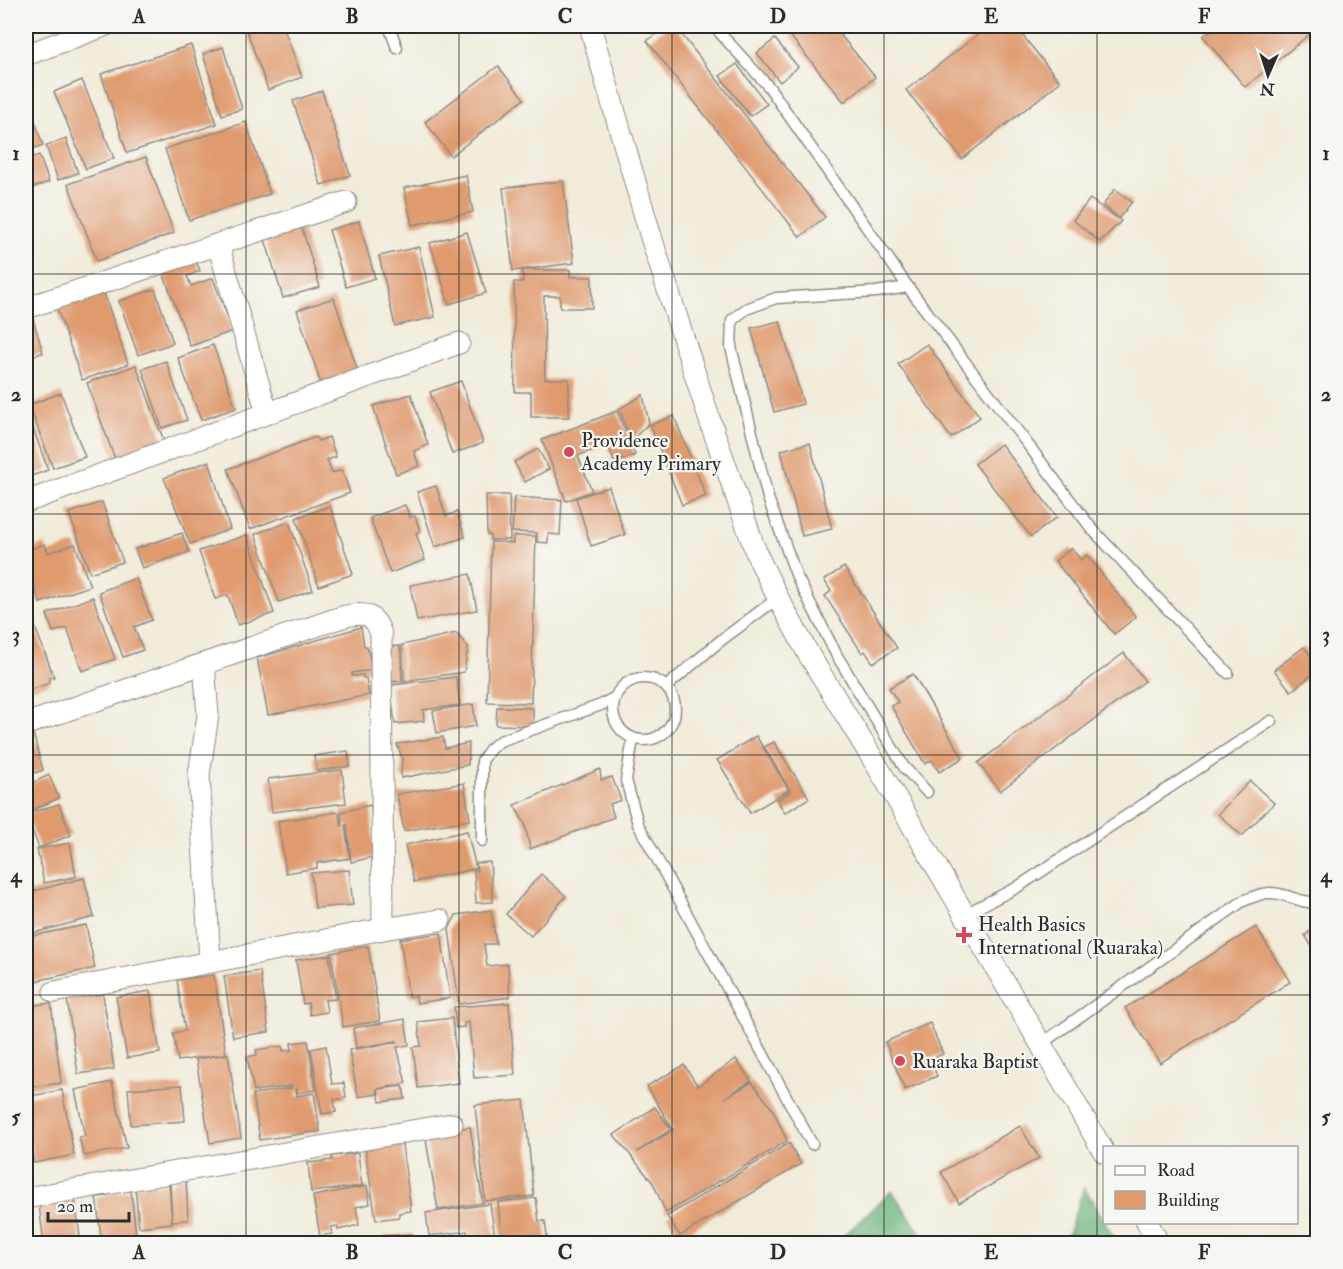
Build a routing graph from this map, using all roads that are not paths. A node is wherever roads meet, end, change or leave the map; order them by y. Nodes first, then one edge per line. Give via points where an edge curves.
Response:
1 (104, 26) edge
2 (389, 26) edge
3 (590, 26) edge
4 (717, 26) edge
5 (398, 48) dead end
6 (26, 56) edge
7 (346, 202) dead end
8 (218, 244) junction
9 (908, 287) junction
10 (26, 308) edge
11 (459, 343) dead end
12 (267, 413) junction
13 (26, 501) edge
14 (778, 598) junction
15 (204, 664) junction
16 (1228, 673) dead end
17 (667, 686) junction
18 (614, 698) junction
19 (1271, 721) dead end
20 (26, 724) edge
21 (633, 739) junction
22 (927, 792) dead end
23 (482, 841) dead end
24 (1317, 902) edge
25 (964, 914) junction
26 (440, 920) dead end
27 (383, 929) junction
28 (210, 962) junction
29 (54, 993) dead end
30 (1041, 1044) junction
31 (452, 1124) dead end
32 (812, 1144) dead end
33 (1103, 1150) edge
34 (26, 1198) edge
35 (1147, 1224) edge
36 (1159, 1244) edge

1 - 6 street
2 - 5 lane
3 - 14 street via 710,421 758,555
4 - 9 lane via 769,87
7 - 8 street
8 - 10 street
8 - 12 street
9 - 16 lane via 1092,529
9 - 22 lane via 776,298 746,309 732,320 731,347 768,498 797,577 904,767
11 - 12 street
12 - 13 street
14 - 17 lane
14 - 25 street
15 - 20 street
15 - 27 street via 358,613 377,623 381,634
15 - 28 street via 207,716 199,784
17 - 18 lane via 644,677 632,680
17 - 21 lane via 675,702 674,721 658,738
18 - 21 lane via 615,722
18 - 23 lane via 500,741 490,749 482,761
19 - 25 lane via 1016,888
21 - 32 lane via 626,780 638,824
24 - 30 lane via 1269,892 1243,901
25 - 30 street
26 - 27 street
27 - 28 street
28 - 29 street
30 - 33 street
31 - 34 street
35 - 36 street

